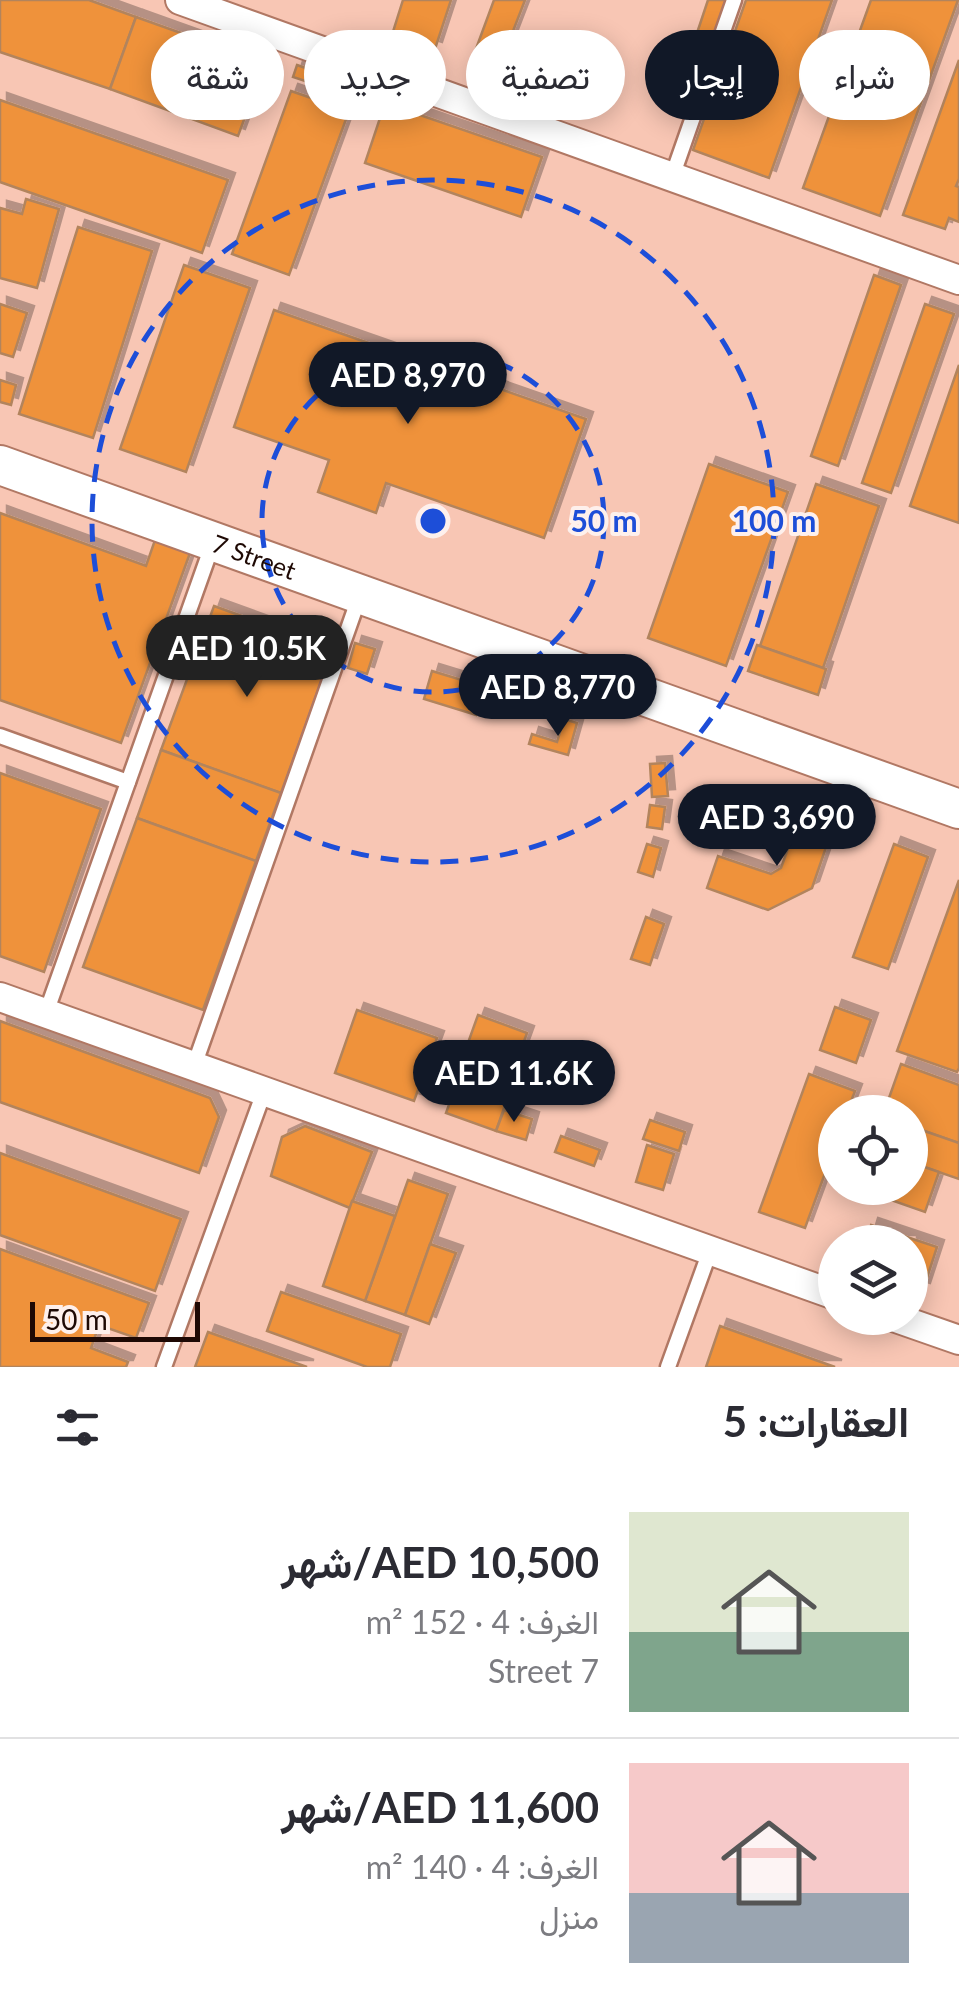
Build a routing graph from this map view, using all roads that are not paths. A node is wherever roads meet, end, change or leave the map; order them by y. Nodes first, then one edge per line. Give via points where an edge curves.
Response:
1 (180, 0) edge
2 (734, 0) edge
3 (672, 176) junction
4 (959, 280) edge
5 (0, 464) edge
6 (214, 542) junction
7 (360, 594) junction
8 (0, 736) edge
9 (128, 782) junction
10 (959, 809) edge
11 (0, 997) edge
12 (46, 1013) junction
13 (194, 1066) junction
14 (264, 1092) junction
15 (710, 1251) junction
16 (818, 1290) edge
17 (928, 1329) edge
18 (959, 1340) edge
19 (164, 1367) edge
20 (668, 1367) edge

1 - 3 street
2 - 3 lane
3 - 4 street
5 - 6 street, 7 Street
6 - 7 street, 7 Street
6 - 9 lane
7 - 10 street, 7 Street
7 - 13 lane
8 - 9 lane
9 - 12 lane
11 - 12 street
12 - 13 street
13 - 14 street
14 - 15 street
14 - 19 lane
15 - 16 street
15 - 20 lane
17 - 18 street

